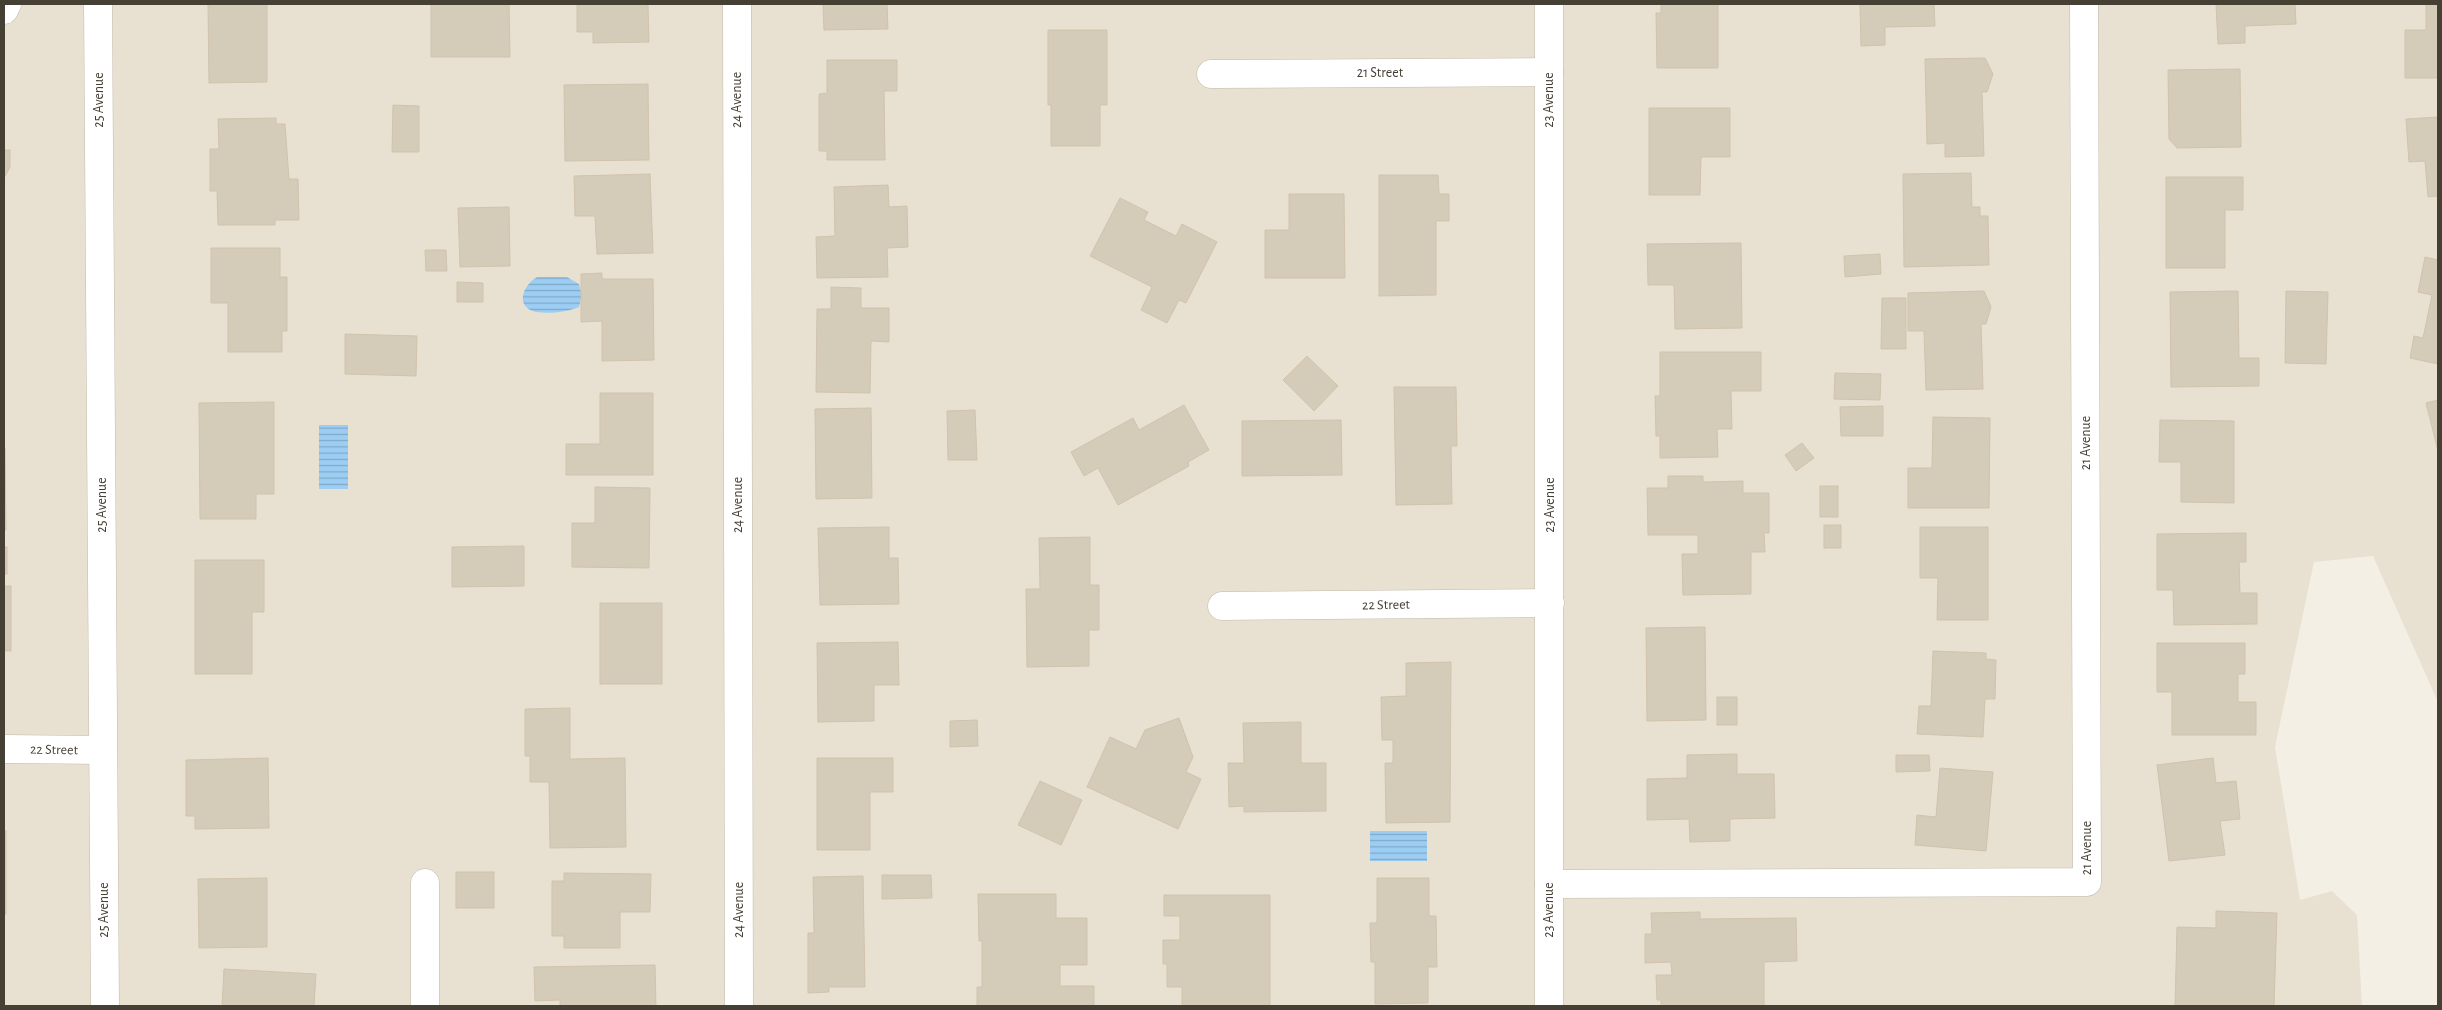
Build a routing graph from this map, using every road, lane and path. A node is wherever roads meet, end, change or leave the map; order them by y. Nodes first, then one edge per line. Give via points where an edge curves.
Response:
1 (7, 4) edge
2 (98, 4) edge
3 (737, 4) edge
4 (1549, 4) edge
5 (2084, 4) edge
6 (4, 10) edge
7 (1549, 72) junction
8 (1211, 74) dead end
9 (1550, 603) junction
10 (1222, 606) dead end
11 (4, 749) edge
12 (103, 750) junction
13 (425, 883) dead end
14 (1549, 884) junction
15 (104, 1006) edge
16 (424, 1006) edge
17 (739, 1006) edge
18 (1549, 1006) edge

1 - 6 street
2 - 12 street, 25 Avenue
3 - 17 street, 24 Avenue
4 - 7 street, 23 Avenue
5 - 14 street, 21 Avenue via 2087,882
7 - 8 street, 21 Street
7 - 9 street, 23 Avenue
9 - 10 street, 22 Street
9 - 14 street, 23 Avenue
11 - 12 street, 22 Street
12 - 15 street, 25 Avenue
13 - 16 street
14 - 18 street, 23 Avenue

